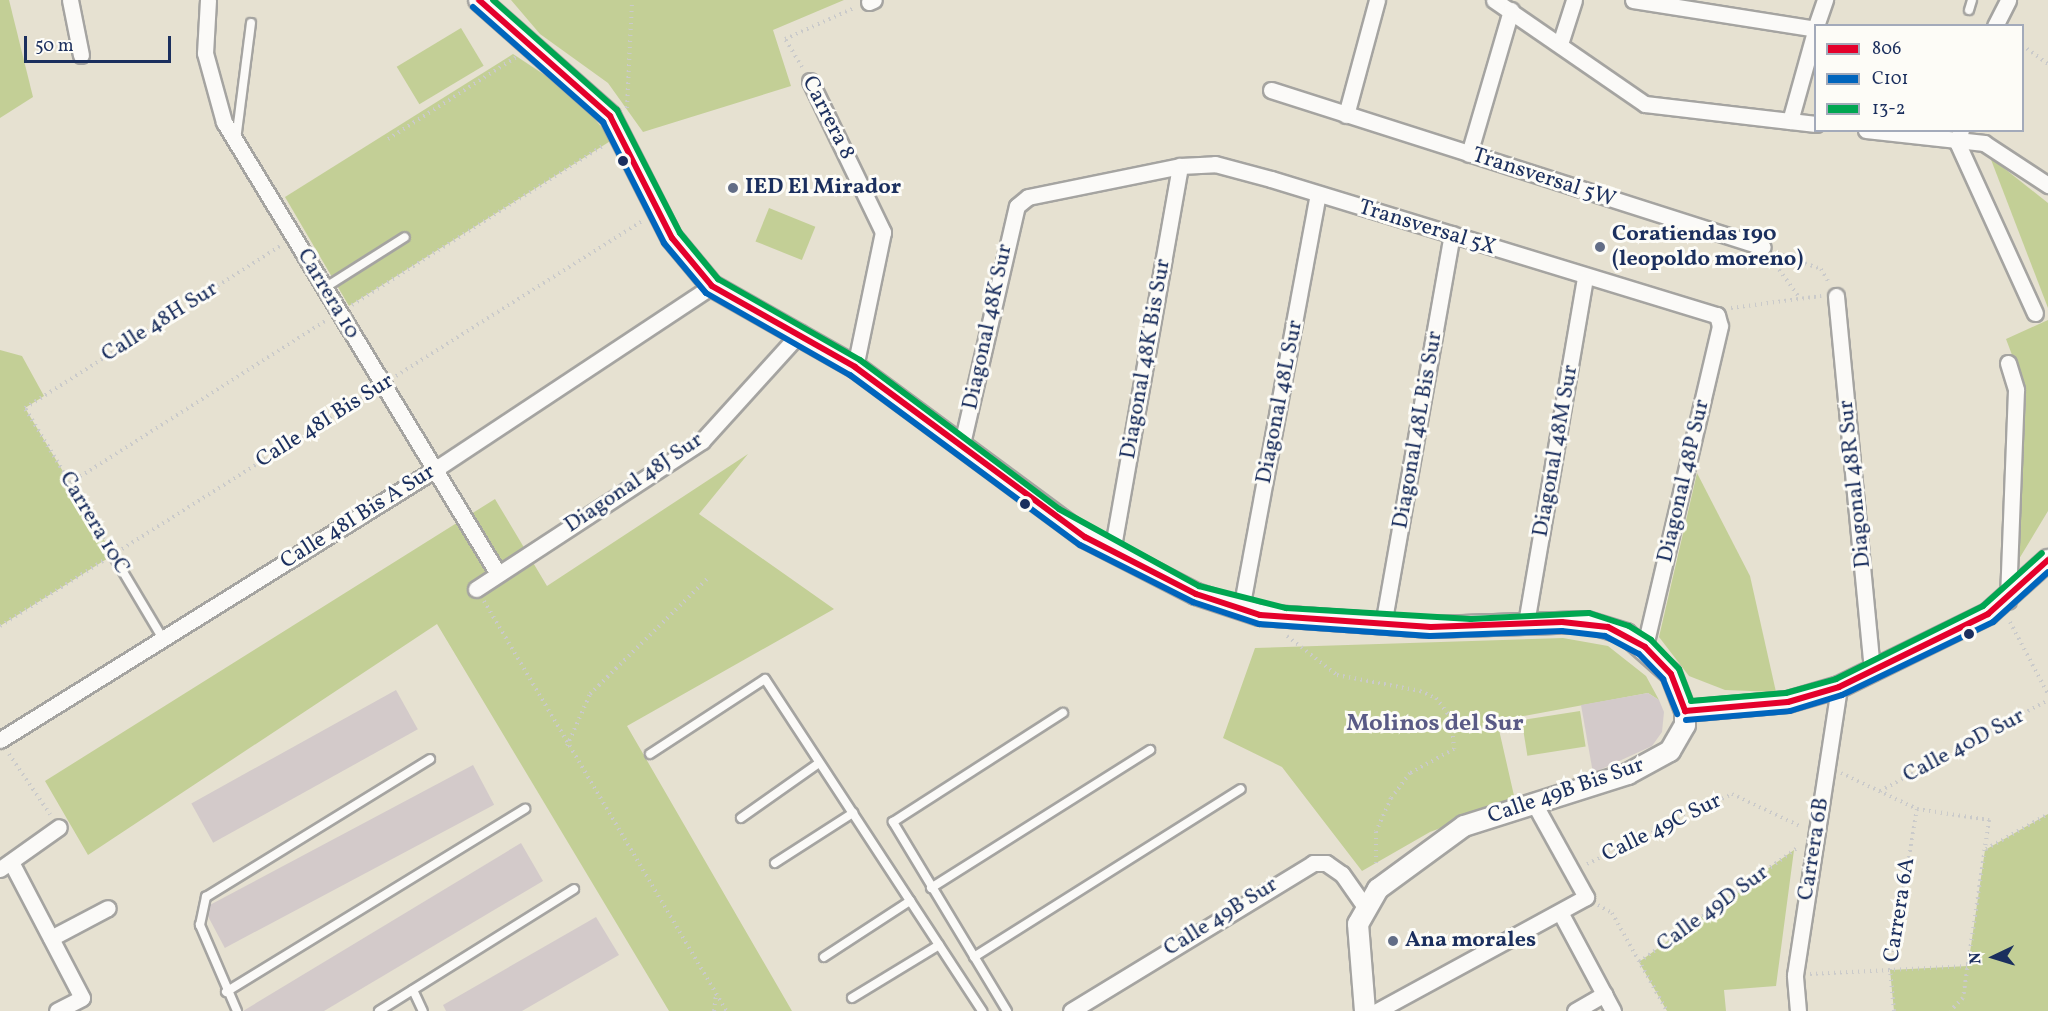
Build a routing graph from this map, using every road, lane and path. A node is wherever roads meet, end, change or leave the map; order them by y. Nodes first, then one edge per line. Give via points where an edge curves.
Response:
1 (70, 0) edge
2 (208, 0) edge
3 (479, 0) edge
4 (632, 0) edge
5 (1377, 0) edge
6 (1494, 0) edge
7 (1574, 0) edge
8 (1633, 0) edge
9 (1825, 0) edge
10 (1972, 0) edge
11 (2008, 0) edge
12 (871, 1) edge
13 (1671, 4) edge
14 (1510, 10) junction
15 (1970, 10) dead end
16 (251, 23) dead end
17 (1817, 24) edge
18 (1996, 24) edge
19 (1814, 28) edge
20 (1814, 35) edge
21 (524, 43) junction
22 (1560, 44) junction
23 (2024, 46) edge
24 (81, 55) dead end
25 (2048, 64) edge
26 (810, 81) joint
27 (1271, 90) dead end
28 (626, 111) dead end
29 (1346, 115) junction
30 (1790, 121) junction
31 (1814, 124) edge
32 (1897, 132) edge
33 (1959, 136) edge
34 (388, 139) dead end
35 (236, 144) junction
36 (1469, 154) junction
37 (1180, 165) junction
38 (2048, 185) edge
39 (1318, 194) junction
40 (1017, 206) joint
41 (650, 216) dead end
42 (1452, 234) junction
43 (294, 237) junction
44 (405, 237) dead end
45 (1763, 247) junction
46 (1585, 279) junction
47 (712, 286) junction
48 (326, 287) junction
49 (1836, 296) junction
50 (1798, 297) junction
51 (2035, 313) dead end
52 (1717, 315) junction
53 (800, 333) junction
54 (2007, 363) dead end
55 (855, 367) junction
56 (383, 384) junction
57 (25, 408) joint
58 (961, 448) junction
59 (434, 470) junction
60 (1112, 552) junction
61 (113, 555) junction
62 (2048, 560) edge
63 (497, 572) junction
64 (707, 579) dead end
65 (476, 589) joint
66 (2008, 601) junction
67 (1241, 609) junction
68 (2010, 622) dead end
69 (1526, 623) junction
70 (1383, 625) junction
71 (0, 626) edge
72 (1284, 634) dead end
73 (163, 639) junction
74 (1645, 647) junction
75 (1872, 672) junction
76 (1839, 687) junction
77 (2048, 694) edge
78 (2048, 700) edge
79 (1685, 711) junction
80 (1063, 713) dead end
81 (3, 746) edge
82 (566, 747) junction
83 (1150, 750) dead end
84 (650, 754) dead end
85 (430, 759) dead end
86 (819, 763) junction
87 (1827, 766) junction
88 (1241, 789) dead end
89 (1879, 791) junction
90 (1534, 803) junction
91 (525, 809) dead end
92 (1917, 809) junction
93 (853, 813) junction
94 (2048, 814) edge
95 (741, 818) dead end
96 (59, 827) joint
97 (1816, 834) junction
98 (1985, 850) junction
99 (775, 863) dead end
100 (5, 866) edge
101 (1572, 872) junction
102 (931, 888) junction
103 (574, 889) dead end
104 (1378, 889) junction
105 (1586, 897) junction
106 (910, 901) junction
107 (1364, 905) junction
108 (108, 908) dead end
109 (1560, 912) junction
110 (51, 938) junction
111 (939, 945) junction
112 (824, 957) dead end
113 (974, 957) junction
114 (1639, 962) junction
115 (1968, 966) junction
116 (1890, 970) junction
117 (1795, 975) junction
118 (413, 990) junction
119 (226, 992) junction
120 (716, 994) junction
121 (1605, 994) junction
122 (852, 998) dead end
123 (1074, 1010) edge
124 (57, 1011) edge
125 (237, 1011) edge
126 (379, 1011) edge
127 (423, 1011) edge
128 (714, 1011) edge
129 (726, 1011) edge
130 (982, 1011) edge
131 (1007, 1011) edge
132 (1365, 1011) edge
133 (1377, 1011) edge
134 (1575, 1011) edge
135 (1613, 1011) edge
136 (1667, 1011) edge
137 (1798, 1011) edge
138 (1894, 1011) edge
139 (1950, 1011) edge

1 - 24 street
2 - 35 street, Carrera 10 via 209,77
3 - 21 street
4 - 28 path via 632,84
5 - 29 street
6 - 14 street
7 - 22 street
8 - 13 street
9 - 17 street
10 - 15 lane
11 - 18 street
12 - 26 path, Carrera 8 via 785,39
13 - 19 street
14 - 22 street
14 - 36 street
16 - 35 lane
20 - 30 street
21 - 34 path via 513,64
21 - 47 street via 610,116 672,238
22 - 30 street via 1645,104
23 - 25 path
26 - 55 street, Carrera 8 via 883,232
27 - 29 street, Transversal 5W
29 - 36 street, Transversal 5W
30 - 31 street
32 - 33 street
33 - 38 street via 1998,149
33 - 51 street
35 - 43 street, Carrera 10
36 - 45 street, Transversal 5W
37 - 39 street, Transversal 5X via 1215,164
37 - 40 street, Transversal 5X via 1028,197
37 - 60 street, Diagonal 48K Bis Sur
39 - 42 street, Transversal 5X
39 - 67 street, Diagonal 48L Sur
40 - 58 street, Diagonal 48K Sur
41 - 56 path, Calle 48I Bis Sur
42 - 46 street, Transversal 5X
42 - 70 street, Diagonal 48L Bis Sur
43 - 48 street, Carrera 10
43 - 57 path, Calle 48H Sur
44 - 48 lane
45 - 49 path via 1821,269
45 - 50 path
46 - 52 street, Transversal 5X
46 - 69 street, Diagonal 48M Sur
47 - 53 street
47 - 59 street, Calle 48I Bis A Sur
48 - 56 street, Carrera 10
49 - 50 path
49 - 75 street, Diagonal 48R Sur
50 - 52 path via 1740,303
52 - 74 street, Diagonal 48P Sur via 1720,326
53 - 55 street
53 - 63 street, Diagonal 48J Sur via 702,441
54 - 66 street via 2016,390
55 - 58 street
56 - 59 street, Carrera 10
56 - 61 path, Calle 48I Bis Sur
57 - 61 path, Carrera 10C
58 - 60 street via 1054,517
59 - 63 street, Carrera 10
59 - 73 street, Calle 48I Bis A Sur
60 - 67 street
61 - 71 path, Calle 48I Bis Sur
61 - 73 lane, Carrera 10C
62 - 66 street
63 - 65 street, Diagonal 48J Sur
64 - 82 path via 590,694
65 - 82 path
66 - 75 street
67 - 70 street
68 - 77 path
69 - 70 street via 1471,628
69 - 74 street via 1587,622 1626,634
72 - 104 path via 1337,675 1420,691 1436,698 1451,718 1454,749 1410,773 1391,798 1376,832
73 - 81 street, Calle 48I Bis A Sur
74 - 79 street via 1671,674
75 - 76 street
76 - 79 street via 1788,702
76 - 87 street, Carrera 6B
78 - 89 path, Calle 40D Sur
79 - 90 street, Calle 49B Bis Sur via 1680,738 1649,764
80 - 102 lane via 896,817 894,829
81 - 96 path
82 - 120 path
83 - 102 lane
84 - 86 lane via 765,679
85 - 119 lane via 207,897 200,925
86 - 93 lane
86 - 95 lane
87 - 89 path
87 - 97 street, Carrera 6B
88 - 113 lane
89 - 92 path
90 - 101 street
90 - 104 street, Calle 49B Bis Sur via 1464,826
91 - 119 lane
92 - 98 path via 1989,820
92 - 116 path, Carrera 6A
93 - 99 lane
93 - 106 lane
94 - 98 path
96 - 100 street
97 - 101 path, Calle 49C Sur via 1732,794
97 - 114 path, Calle 49D Sur
97 - 117 street, Carrera 6B
98 - 115 path
100 - 110 street
101 - 105 street
102 - 113 lane
103 - 118 lane
104 - 107 street, Calle 49B Bis Sur
105 - 109 street
105 - 114 path via 1612,914
106 - 111 lane
106 - 112 lane
107 - 123 street, Calle 49B Sur via 1342,874 1326,864 1313,863
107 - 132 street via 1357,942
108 - 110 street
109 - 121 street
109 - 133 street
110 - 124 street via 82,998
111 - 122 lane
111 - 130 lane
113 - 131 lane
114 - 136 path
115 - 116 path
115 - 139 path via 1963,998
116 - 117 path
116 - 138 path, Carrera 6A
117 - 137 street, Carrera 6B
118 - 126 lane
118 - 127 lane
119 - 125 lane
120 - 128 path
120 - 129 path
121 - 134 street
121 - 135 street

